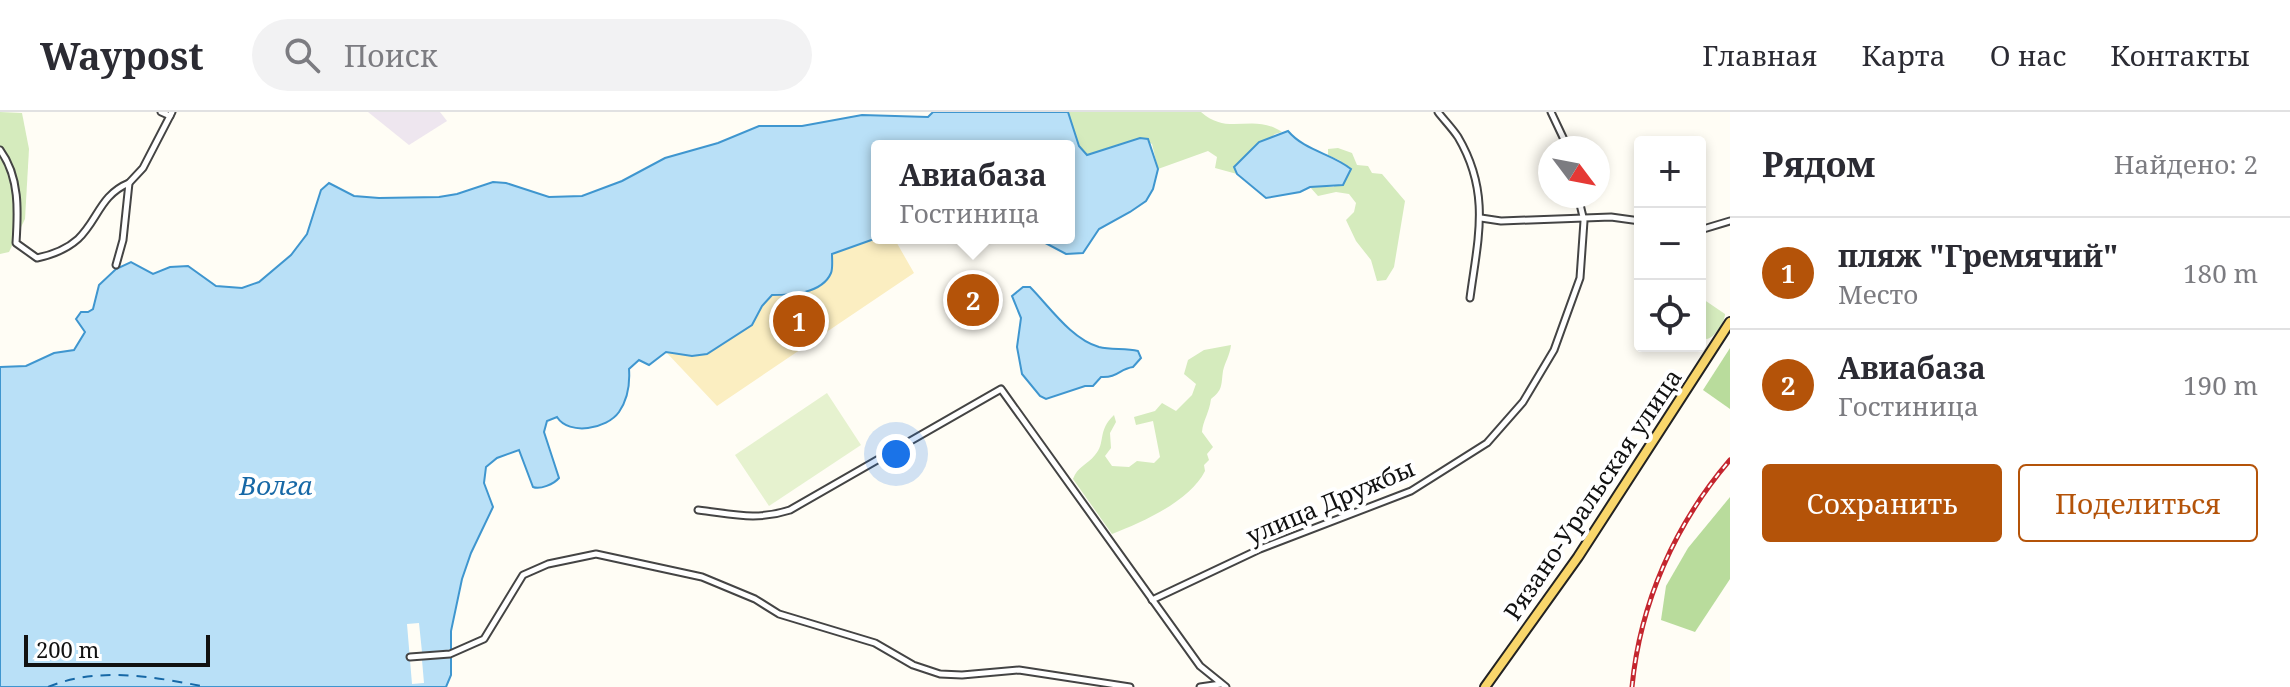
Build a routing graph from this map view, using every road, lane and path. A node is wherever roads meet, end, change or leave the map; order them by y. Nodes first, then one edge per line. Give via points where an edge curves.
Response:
1 (161, 112) edge
2 (1438, 112) edge
3 (1551, 112) edge
4 (171, 114) edge
5 (1562, 136) edge
6 (0, 150) edge
7 (129, 183) junction
8 (1580, 208) edge
9 (1582, 217) junction
10 (1481, 218) junction
11 (1634, 221) edge
12 (1730, 221) edge
13 (1706, 228) edge
14 (116, 265) dead end
15 (1470, 298) dead end
16 (1730, 322) edge
17 (698, 510) dead end
18 (1152, 600) junction
19 (410, 657) dead end
20 (1224, 685) edge
21 (1130, 687) edge
22 (1200, 687) edge
23 (1485, 687) edge

1 - 4 street
2 - 10 street via 1457,136 1475,178
3 - 5 street
4 - 7 street via 143,168
6 - 7 street via 15,188 16,243 37,258 75,241 113,190
7 - 14 street
8 - 9 street, улица Дружбы
9 - 10 street
9 - 11 street
9 - 18 street, улица Дружбы via 1580,278 1554,350 1523,402 1487,443 1411,491 1260,549
10 - 15 street
12 - 13 street
16 - 23 main road, Рязано-Уральская улица via 1587,544
17 - 18 street via 750,518 790,510 1001,389
18 - 20 street via 1200,666
19 - 21 street via 450,654 484,639 523,575 596,554 702,577 779,614 875,643 940,674 1019,670
20 - 22 street

